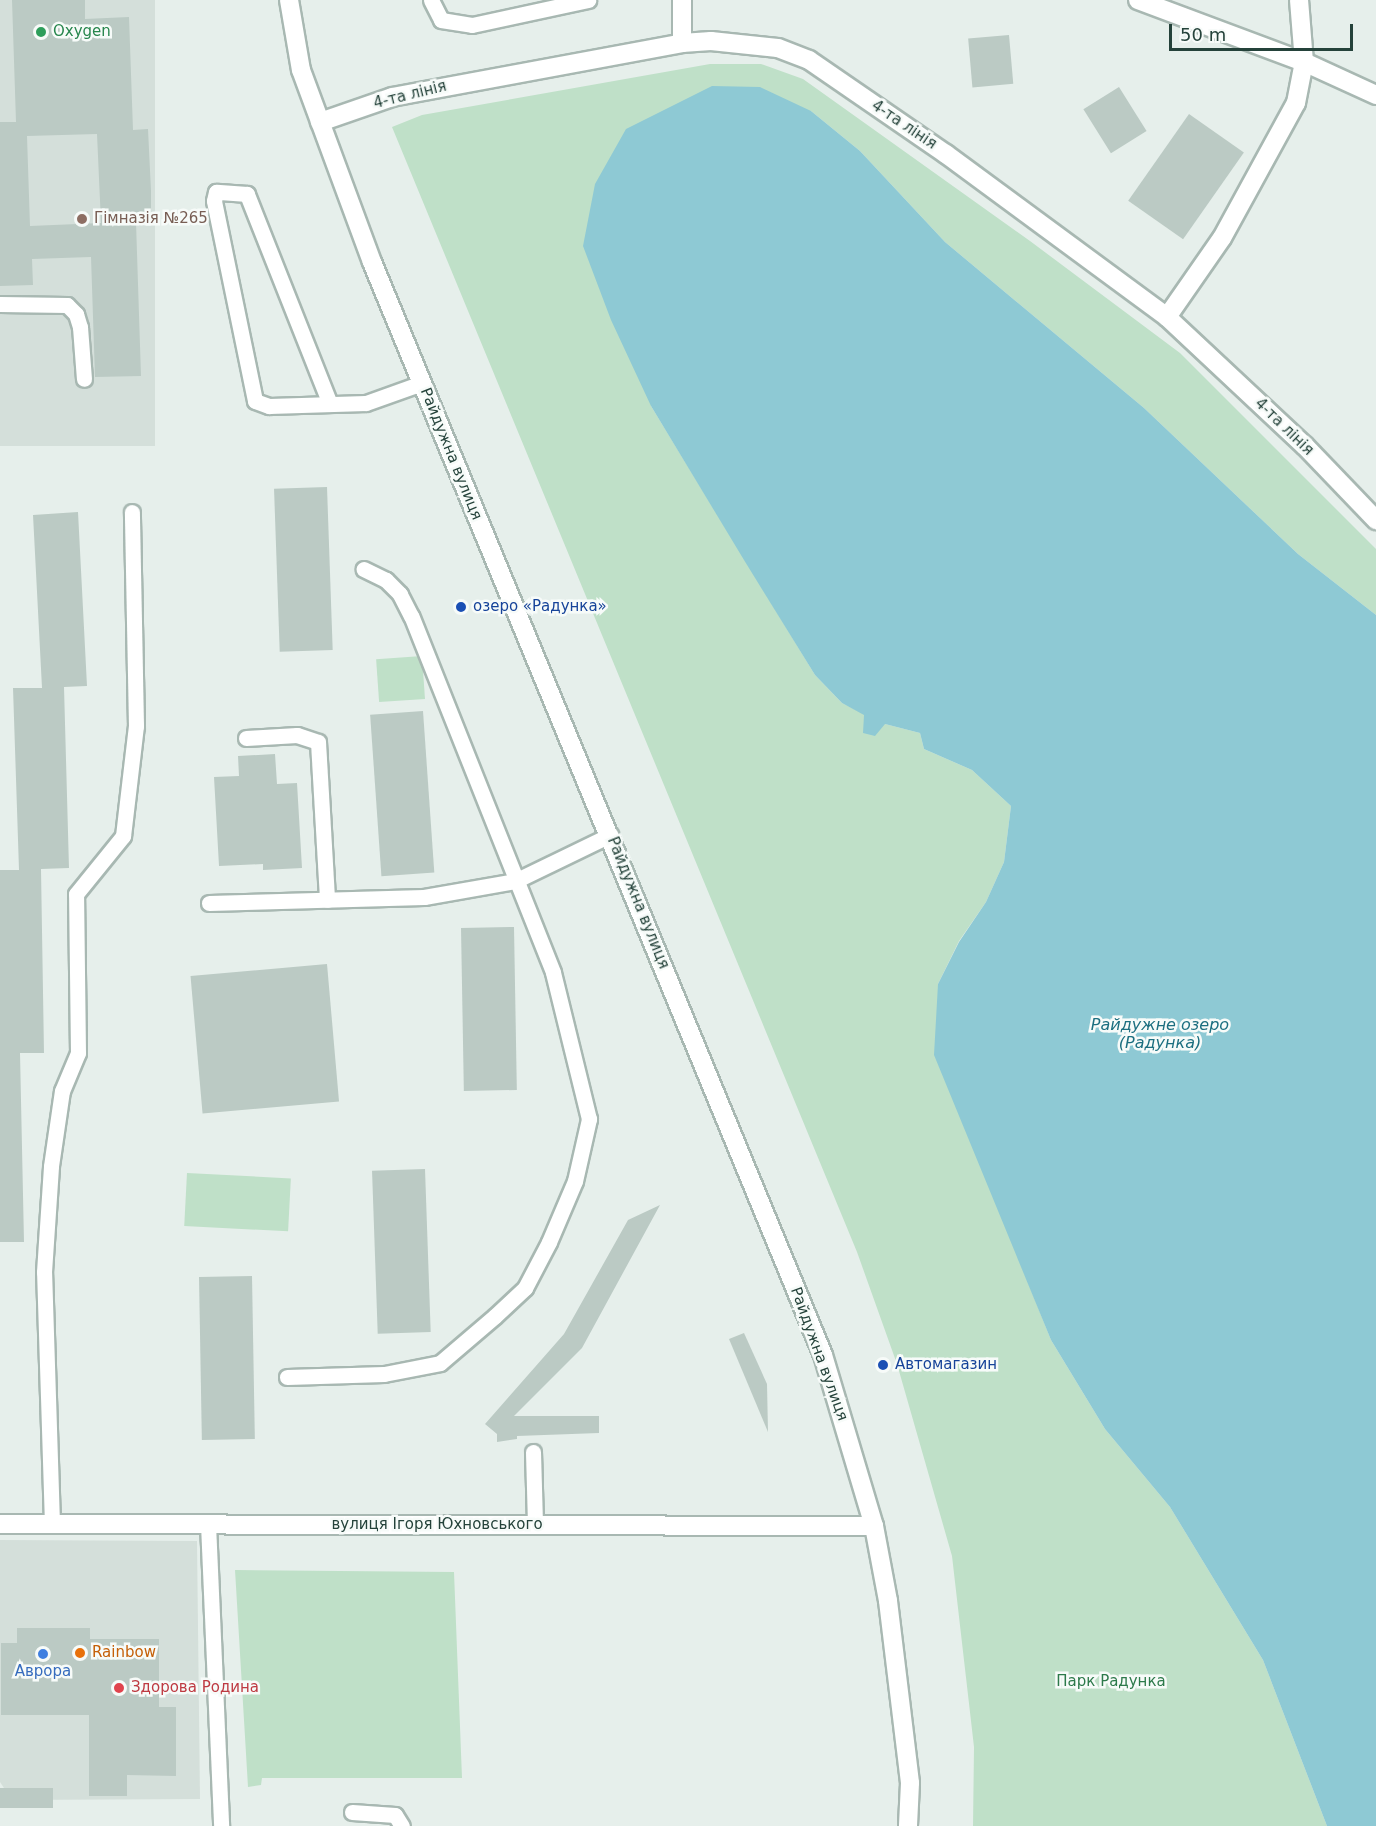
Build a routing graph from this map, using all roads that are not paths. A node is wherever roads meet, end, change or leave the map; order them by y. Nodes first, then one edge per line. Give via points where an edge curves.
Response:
1 (290, 0) edge
2 (430, 0) edge
3 (588, 0) edge
4 (682, 0) edge
5 (1138, 0) edge
6 (1299, 0) edge
7 (682, 43) junction
8 (1304, 62) junction
9 (1376, 95) edge
10 (320, 122) junction
11 (0, 304) edge
12 (1167, 317) junction
13 (84, 379) dead end
14 (422, 382) junction
15 (330, 404) junction
16 (132, 512) dead end
17 (1376, 520) edge
18 (363, 568) dead end
19 (246, 738) dead end
20 (610, 836) junction
21 (515, 881) junction
22 (327, 900) junction
23 (209, 903) dead end
24 (287, 1377) dead end
25 (533, 1452) dead end
26 (0, 1524) edge
27 (52, 1524) junction
28 (208, 1524) junction
29 (536, 1525) junction
30 (874, 1526) junction
31 (352, 1812) dead end
32 (221, 1826) edge
33 (402, 1826) edge
34 (908, 1826) edge

1 - 10 street, Райдужна вулиця via 301,70
2 - 3 lane via 441,20 472,25
4 - 7 street
5 - 8 street
6 - 8 street
7 - 10 street, 4-та лінія via 392,97
7 - 12 street, 4-та лінія via 711,40 778,48 809,60 946,154
8 - 9 street
8 - 12 street via 1296,103 1286,122 1222,238
10 - 14 street, Райдужна вулиця
11 - 13 lane via 67,305 76,314 80,327
12 - 17 street, 4-та лінія via 1305,446
14 - 15 lane via 366,403
14 - 20 street, Райдужна вулиця
15 - 15 lane via 269,406 255,401 214,201 216,192 247,194
16 - 27 lane via 136,726 123,836 76,894 78,1053 62,1091 51,1166 44,1272
18 - 21 lane via 386,580 408,609
19 - 22 lane via 297,735 318,742
20 - 21 lane
20 - 30 street, Райдужна вулиця via 822,1355
21 - 22 lane via 424,897
21 - 24 lane via 553,972 589,1119 575,1181 549,1242 525,1288 440,1363 384,1374
22 - 23 lane
25 - 29 lane
26 - 27 street, вулиця Ігоря Юхновського
27 - 28 street, вулиця Ігоря Юхновського
28 - 29 street, вулиця Ігоря Юхновського
28 - 32 lane
29 - 30 street, вулиця Ігоря Юхновського
30 - 34 street, Райдужна вулиця via 888,1601 910,1783
31 - 33 lane via 395,1815

